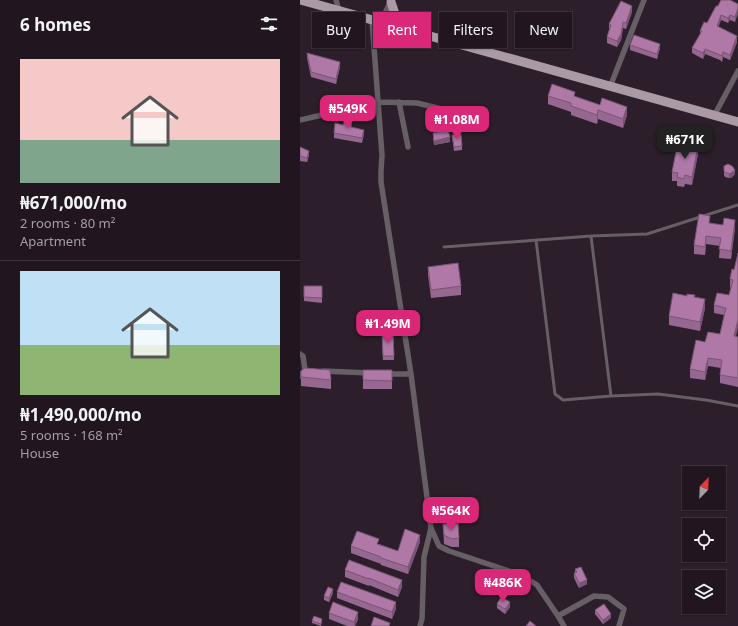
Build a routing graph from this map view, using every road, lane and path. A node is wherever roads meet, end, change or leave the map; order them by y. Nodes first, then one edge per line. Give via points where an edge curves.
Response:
1 (301, 0) edge
2 (336, 0) edge
3 (644, 0) edge
4 (391, 1) edge
5 (339, 10) junction
6 (382, 12) edge
7 (394, 12) edge
8 (373, 20) edge
9 (431, 37) edge
10 (376, 48) edge
11 (738, 71) edge
12 (610, 87) junction
13 (378, 102) junction
14 (399, 102) junction
15 (714, 116) junction
16 (483, 119) dead end
17 (300, 120) edge
18 (738, 122) edge
19 (408, 147) dead end
20 (738, 205) edge
21 (591, 236) junction
22 (536, 240) junction
23 (444, 247) dead end
24 (300, 354) edge
25 (305, 370) junction
26 (411, 374) junction
27 (300, 376) edge
28 (611, 396) junction
29 (738, 406) edge
30 (431, 528) junction
31 (558, 616) junction
32 (422, 619) junction
33 (420, 626) edge
34 (424, 626) edge
35 (564, 626) edge
36 (619, 626) edge

1 - 5 main road
2 - 5 street
3 - 12 street
4 - 6 street
4 - 7 main road
5 - 8 main road
9 - 12 main road
10 - 13 street
11 - 15 street
12 - 15 main road
13 - 14 street
13 - 17 street
13 - 26 street via 381,182
14 - 16 street via 417,103
14 - 19 street
15 - 18 main road
20 - 21 lane via 647,234
21 - 22 lane
21 - 28 lane
22 - 23 lane
22 - 28 lane via 555,394 563,400
24 - 25 street via 303,356
25 - 26 street
25 - 27 street
26 - 30 street
28 - 29 lane via 658,394
30 - 31 street via 439,546 521,575 537,585
30 - 32 street via 424,557
31 - 35 street
31 - 36 street via 594,596 608,597 624,609
32 - 33 street
32 - 34 street

